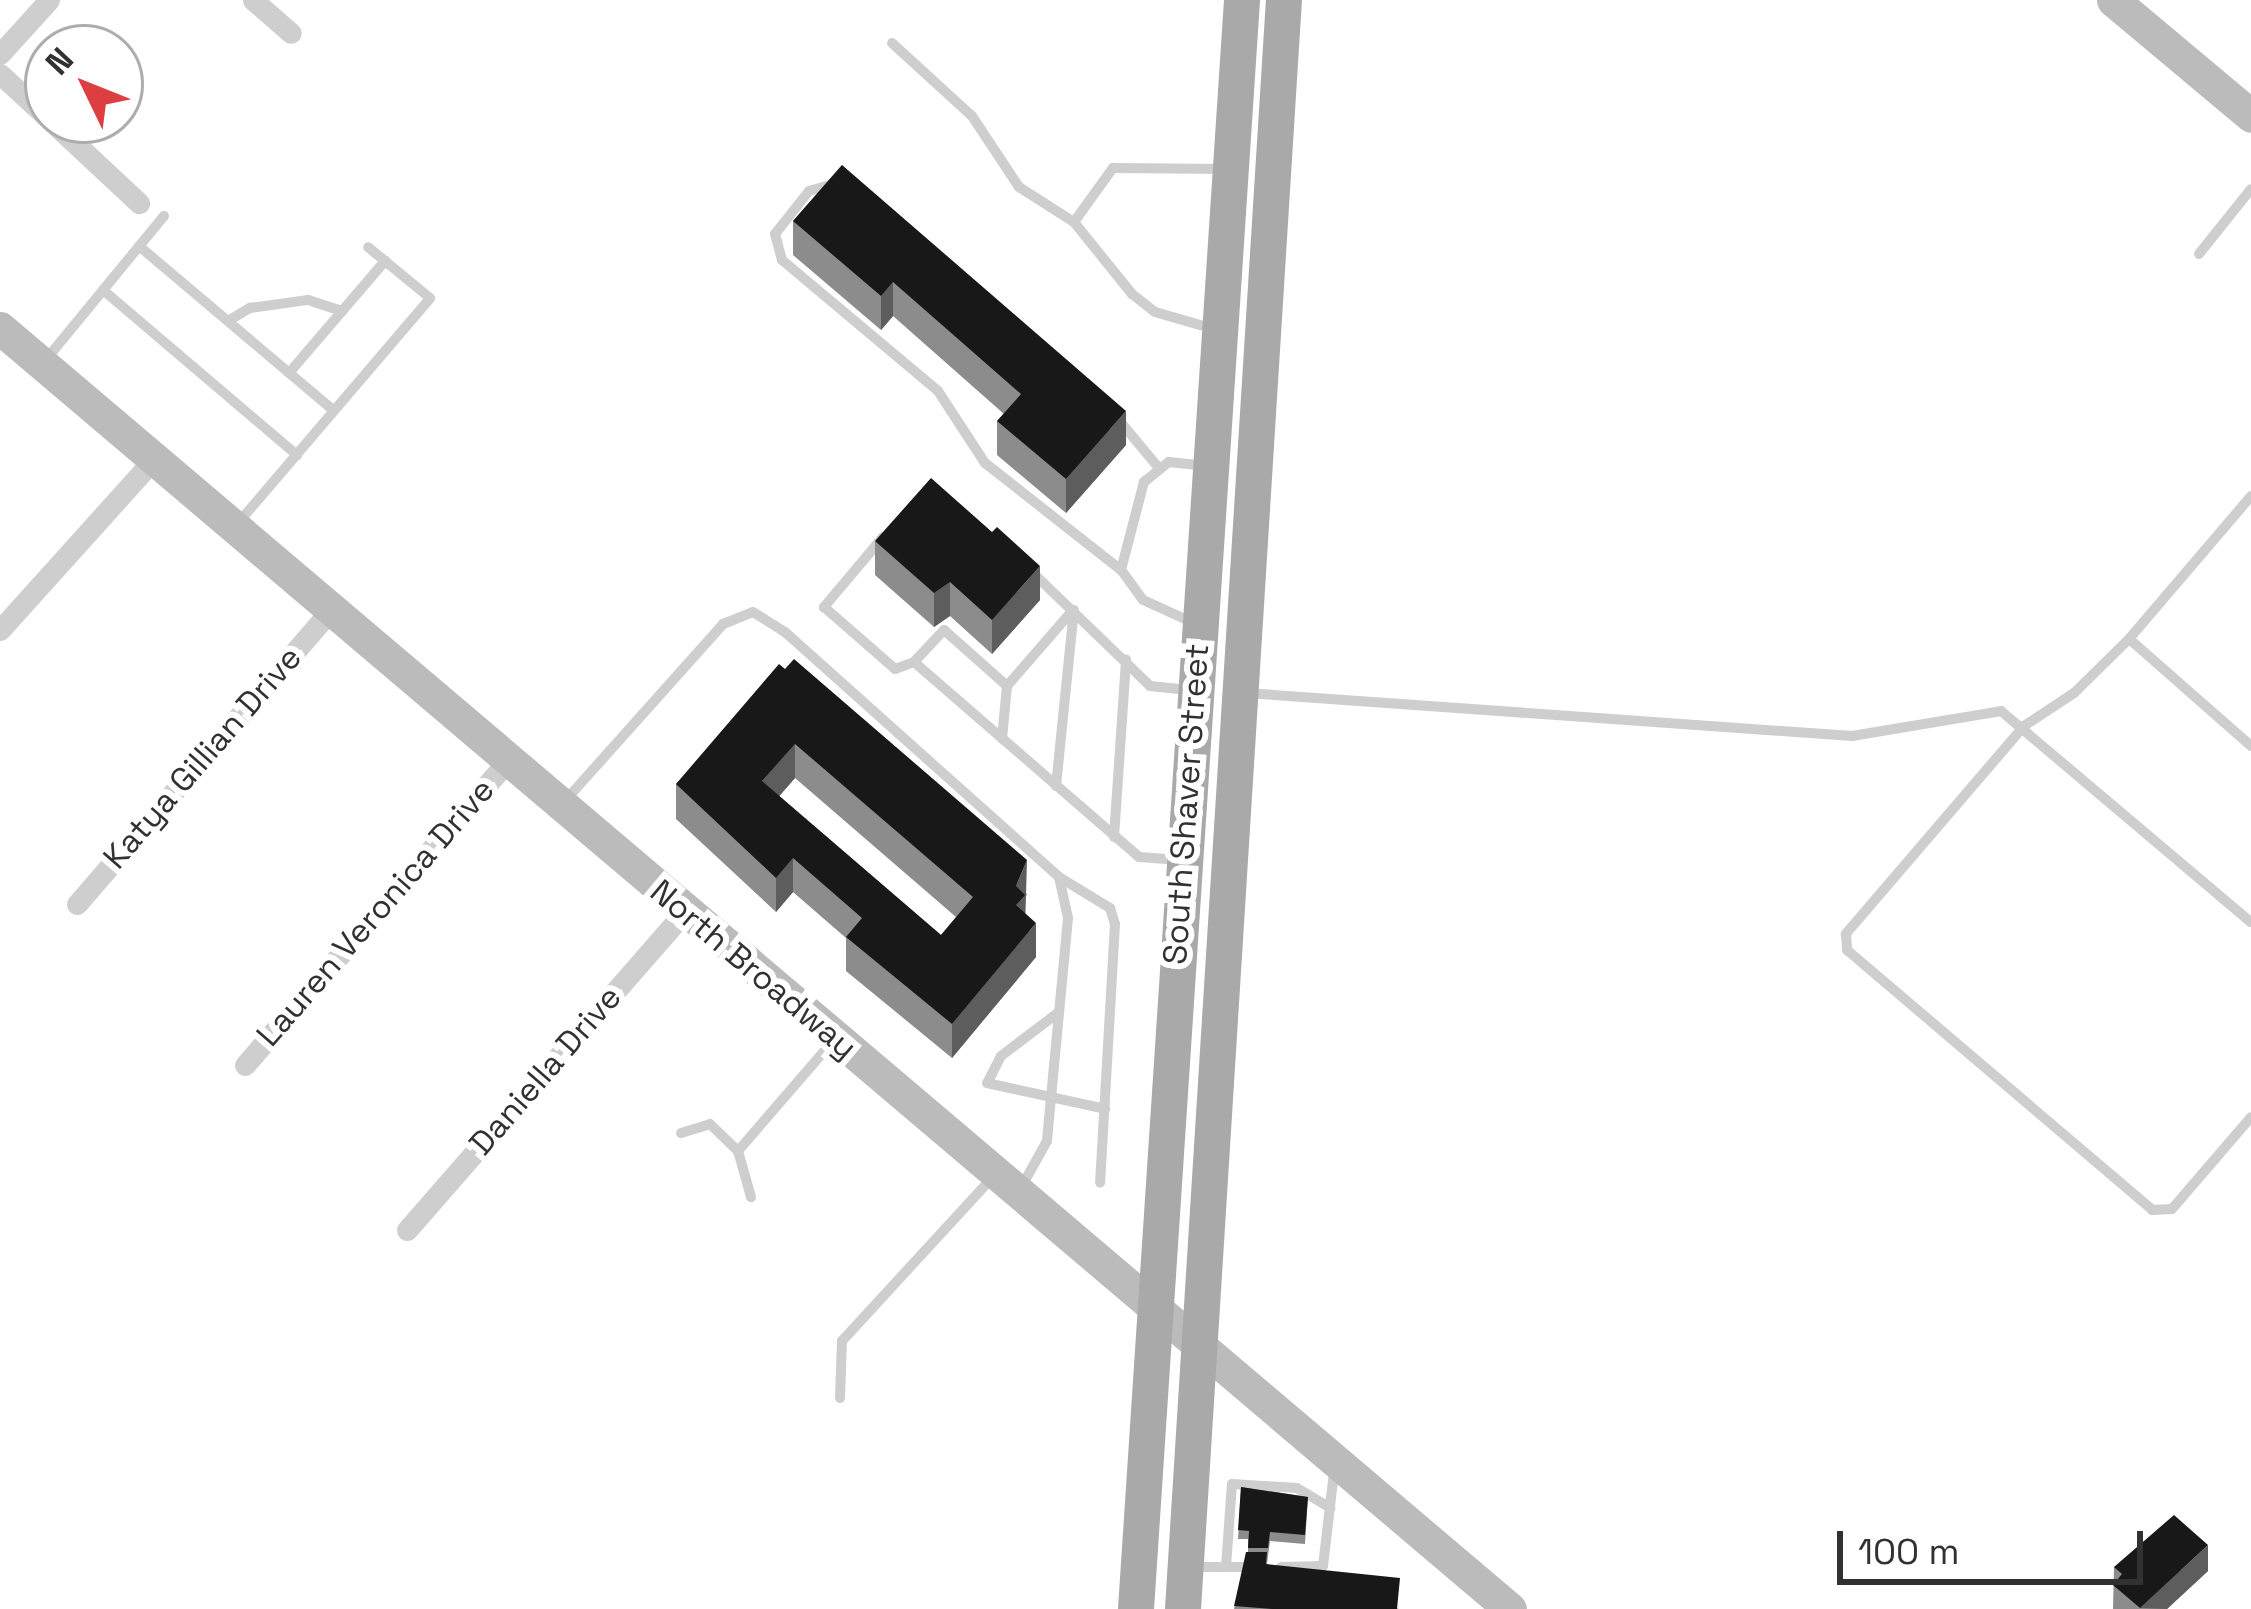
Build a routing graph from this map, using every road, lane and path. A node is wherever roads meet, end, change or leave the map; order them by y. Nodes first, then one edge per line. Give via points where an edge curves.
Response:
1 (253, 0) edge
2 (1242, 0) edge
3 (1284, 0) edge
4 (2113, 0) edge
5 (41, 3) edge
6 (291, 33) dead end
7 (892, 43) dead end
8 (0, 55) edge
9 (0, 74) edge
10 (24, 96) edge
11 (2251, 116) edge
12 (76, 144) edge
13 (1230, 169) junction
14 (1274, 174) junction
15 (2251, 189) edge
16 (854, 197) edge
17 (139, 203) dead end
18 (164, 216) dead end
19 (1074, 222) junction
20 (139, 246) junction
21 (368, 247) dead end
22 (2198, 254) dead end
23 (385, 261) junction
24 (103, 290) junction
25 (342, 311) junction
26 (228, 321) junction
27 (0, 328) edge
28 (1220, 330) junction
29 (42, 364) junction
30 (289, 373) junction
31 (334, 411) junction
32 (1113, 415) edge
33 (297, 454) junction
34 (153, 460) junction
35 (1158, 467) junction
36 (1210, 467) junction
37 (1257, 471) junction
38 (2251, 496) edge
39 (898, 520) edge
40 (233, 530) junction
41 (1016, 558) edge
42 (1121, 569) junction
43 (1074, 610) junction
44 (329, 612) junction
45 (1199, 626) junction
46 (0, 630) edge
47 (2129, 639) junction
48 (1126, 658) junction
49 (914, 662) junction
50 (1007, 686) junction
51 (1195, 690) junction
52 (1242, 693) junction
53 (2024, 726) junction
54 (1002, 739) junction
55 (2251, 746) edge
56 (508, 761) junction
57 (1056, 786) junction
58 (560, 807) junction
59 (1114, 837) junction
60 (1184, 861) junction
61 (1059, 877) junction
62 (77, 904) dead end
63 (684, 913) junction
64 (2251, 922) edge
65 (1059, 1012) junction
66 (835, 1038) junction
67 (245, 1065) dead end
68 (1051, 1100) junction
69 (1105, 1109) junction
70 (2251, 1117) edge
71 (681, 1133) dead end
72 (738, 1151) junction
73 (1100, 1183) dead end
74 (1006, 1184) junction
75 (751, 1197) dead end
76 (407, 1230) dead end
77 (1154, 1310) junction
78 (1198, 1348) junction
79 (840, 1398) dead end
80 (1335, 1462) junction
81 (1330, 1508) junction
82 (1186, 1567) junction
83 (1226, 1567) junction
84 (1136, 1609) edge
85 (1184, 1609) edge
86 (1510, 1609) edge

1 - 6 street
2 - 13 main road, South Shaver Street
3 - 14 main road, South Shaver Street
4 - 11 street
5 - 8 street
7 - 19 lane via 972,116 1019,187
9 - 10 street
12 - 17 street
13 - 14 main road
13 - 19 lane via 1113,168
13 - 28 main road, South Shaver Street
14 - 37 main road, South Shaver Street
15 - 22 lane
16 - 42 lane via 836,182 809,191 775,234 782,260 938,392 986,463
18 - 20 lane
19 - 28 lane via 1155,312
20 - 24 lane
20 - 26 lane
21 - 23 lane
23 - 25 lane
23 - 31 lane via 430,298
24 - 29 lane
24 - 33 lane
25 - 26 lane via 308,300 250,308
25 - 30 lane
26 - 30 lane
27 - 29 street, North Broadway
28 - 36 main road, South Shaver Street
29 - 34 street, North Broadway
30 - 31 lane
31 - 33 lane
32 - 35 lane
33 - 40 lane
34 - 40 street, North Broadway
34 - 46 street
35 - 36 lane
35 - 42 lane via 1144,482
36 - 37 main road
36 - 45 main road, South Shaver Street
37 - 52 main road, South Shaver Street
38 - 47 lane
39 - 49 lane via 824,607 895,669
40 - 44 street, North Broadway
41 - 43 lane
42 - 45 lane via 1143,600
43 - 48 lane
43 - 50 lane
43 - 57 lane
44 - 56 street, North Broadway
44 - 62 street, Katya Gillian Drive
45 - 51 main road, South Shaver Street
47 - 53 lane via 2074,693
47 - 55 lane
48 - 51 lane via 1150,686
48 - 59 lane
49 - 50 lane via 944,630
49 - 54 lane
50 - 54 lane
51 - 52 main road
51 - 60 main road, South Shaver Street
52 - 53 lane via 1852,736 2001,711
52 - 78 main road, South Shaver Street
53 - 64 lane
53 - 70 lane via 1846,934 1846,950 2152,1210 2171,1209
54 - 57 lane
56 - 58 street, North Broadway
56 - 67 street, Lauren Veronica Drive
57 - 59 lane
58 - 61 lane via 723,624 753,612
58 - 63 street, North Broadway
59 - 60 lane via 1139,856
60 - 77 main road, South Shaver Street
61 - 65 lane via 1068,918
61 - 69 lane via 1110,908 1115,924
63 - 66 street, North Broadway
63 - 76 street, Daniella Drive
65 - 68 lane
65 - 68 lane via 1000,1056 986,1078 1000,1091
66 - 72 lane
66 - 74 street, North Broadway
68 - 69 lane
68 - 74 lane via 1048,1142
69 - 73 lane
71 - 72 lane via 710,1124
72 - 75 lane
74 - 77 street, North Broadway
74 - 79 lane via 842,1341
77 - 78 street, North Broadway
77 - 84 main road, South Shaver Street
78 - 80 street, North Broadway
78 - 82 main road, South Shaver Street
80 - 81 lane
80 - 86 street, North Broadway
81 - 83 lane via 1323,1566
81 - 83 lane via 1297,1488 1232,1484
82 - 83 lane
82 - 85 main road, South Shaver Street

